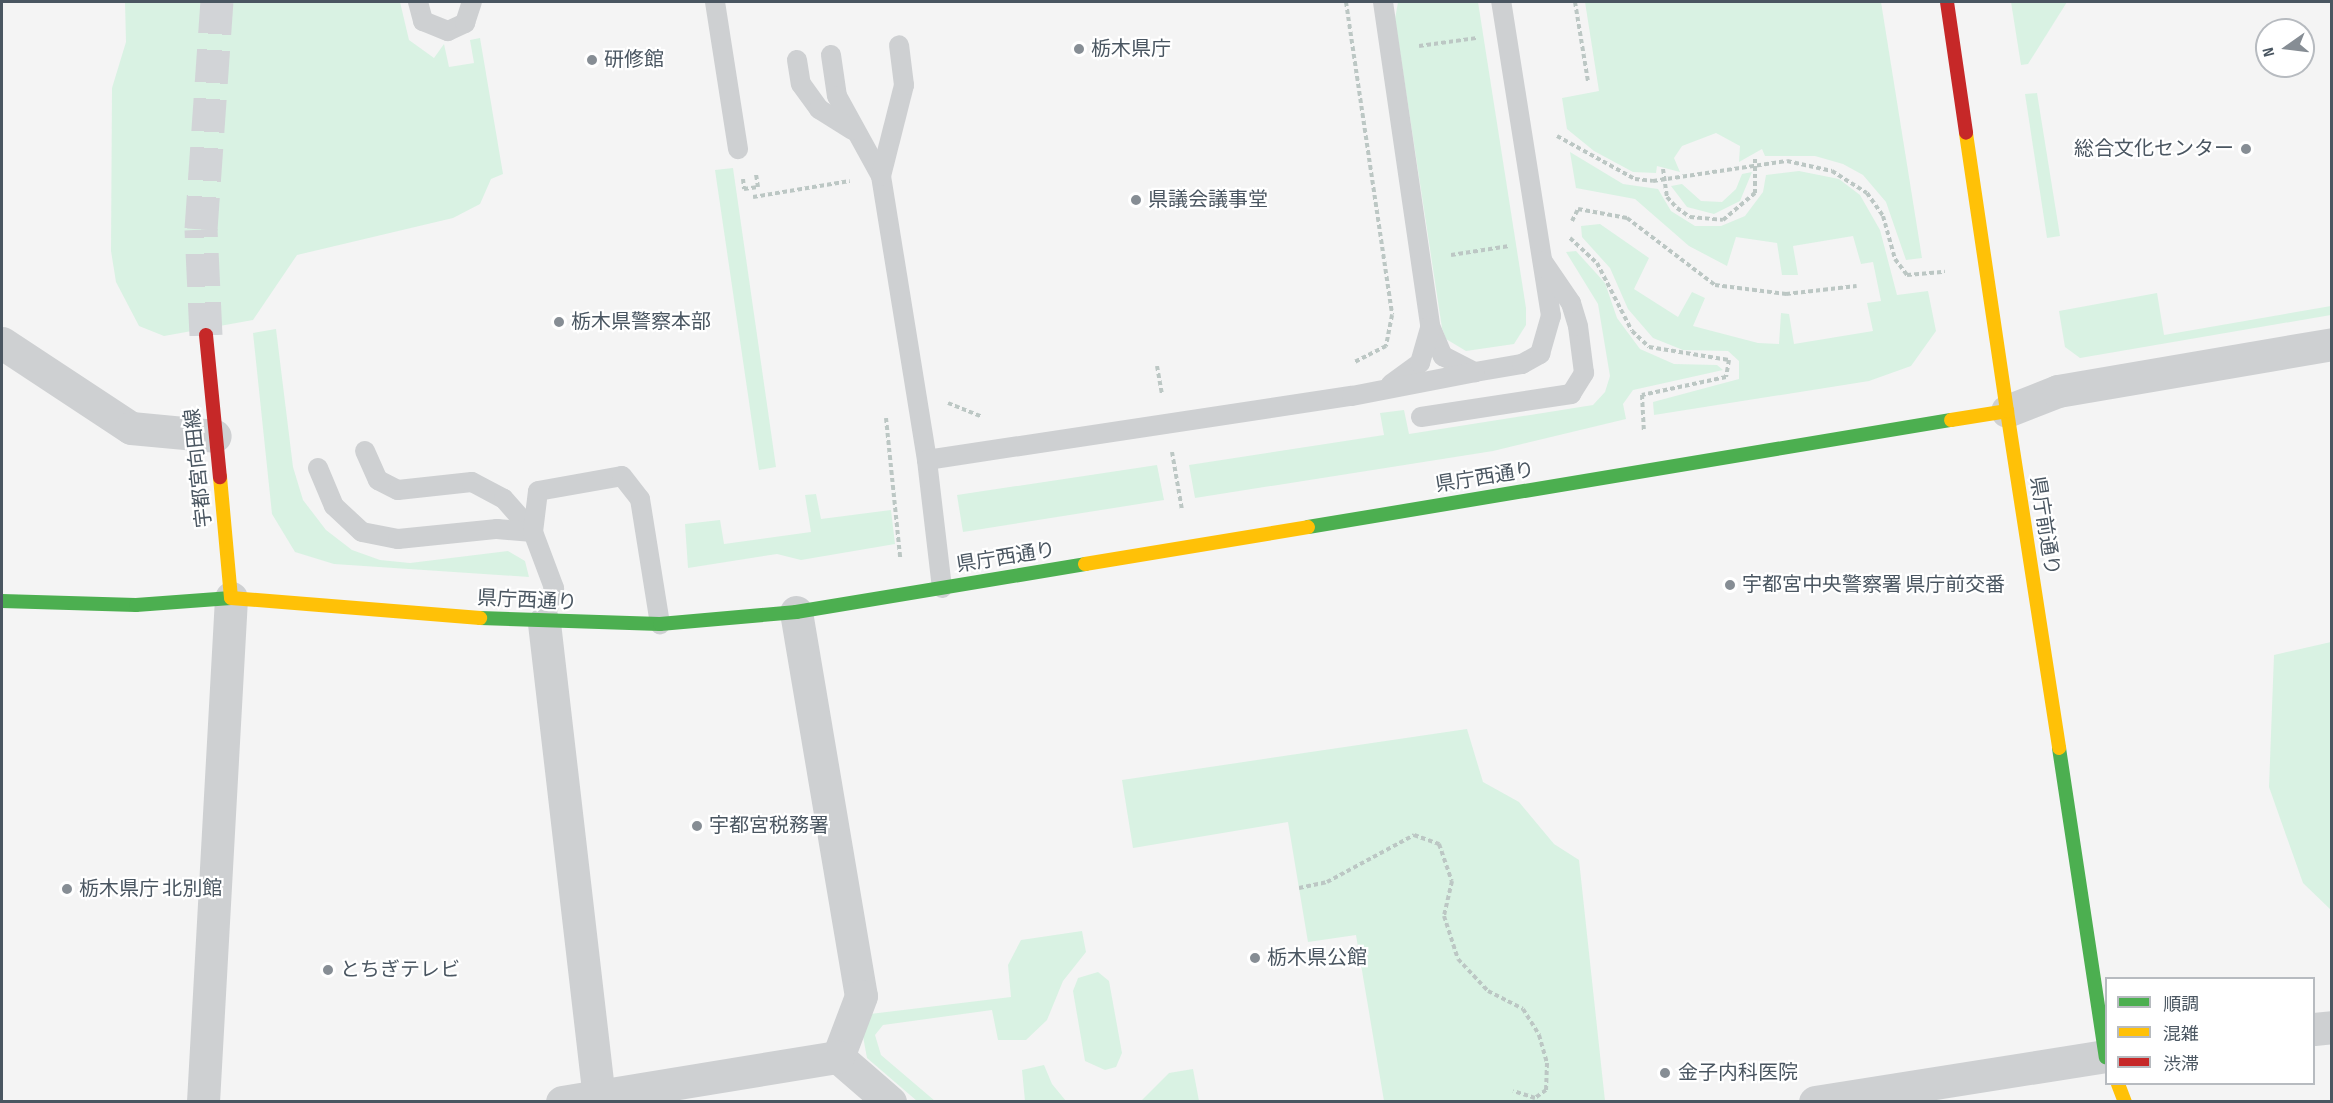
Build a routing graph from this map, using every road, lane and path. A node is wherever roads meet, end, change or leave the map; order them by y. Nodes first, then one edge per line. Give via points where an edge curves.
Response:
1 (418, 2) edge
2 (472, 2) edge
3 (715, 2) edge
4 (1346, 2) edge
5 (1383, 2) edge
6 (1502, 2) edge
7 (1575, 2) edge
8 (1947, 2) edge
9 (1507, 34) junction
10 (899, 45) dead end
11 (1390, 51) junction
12 (831, 55) dead end
13 (1353, 56) junction
14 (797, 60) dead end
15 (1588, 81) dead end
16 (852, 130) junction
17 (1557, 136) dead end
18 (738, 149) dead end
19 (1755, 156) dead end
20 (1757, 164) junction
21 (1663, 169) dead end
22 (881, 176) junction
23 (1662, 180) junction
24 (850, 181) junction
25 (852, 193) dead end
26 (753, 197) dead end
27 (1572, 220) dead end
28 (1540, 251) junction
29 (1421, 259) junction
30 (1384, 265) junction
31 (1945, 272) dead end
32 (1857, 286) dead end
33 (1430, 326) junction
34 (206, 335) tunnel mouth
35 (2, 344) edge
36 (2331, 344) edge
37 (1342, 364) dead end
38 (1475, 372) junction
39 (1172, 389) dead end
40 (1150, 393) dead end
41 (1370, 393) junction
42 (943, 401) dead end
43 (887, 410) dead end
44 (2007, 411) junction
45 (991, 416) dead end
46 (1421, 417) dead end
47 (1644, 431) dead end
48 (215, 436) junction
49 (365, 451) dead end
50 (927, 460) junction
51 (318, 468) dead end
52 (533, 532) junction
53 (900, 557) dead end
54 (942, 588) junction
55 (231, 598) junction
56 (2, 601) edge
57 (796, 612) junction
58 (544, 623) junction
59 (660, 624) junction
60 (1299, 888) dead end
61 (2331, 1027) edge
62 (2315, 1029) edge
63 (2105, 1049) edge
64 (2105, 1056) edge
65 (838, 1057) junction
66 (2119, 1085) edge
67 (1513, 1091) dead end
68 (599, 1096) junction
69 (203, 1101) edge
70 (562, 1101) edge
71 (890, 1101) edge
72 (1815, 1101) edge
73 (2125, 1101) edge

1 - 2 lane via 423,21 448,31 465,23
3 - 18 lane
4 - 13 path
5 - 11 lane
6 - 9 lane
7 - 15 path
8 - 44 main road, 県庁前通り
9 - 11 path
9 - 28 lane
10 - 22 lane via 904,85
11 - 13 path
11 - 29 lane
12 - 16 lane via 837,96
13 - 30 path
14 - 16 lane via 801,84 819,110
16 - 22 lane
17 - 23 path via 1616,173
19 - 20 path
20 - 23 path
20 - 23 path via 1755,193 1723,220 1690,217 1667,197
20 - 31 path via 1811,164 1850,180 1883,216 1895,259 1907,275
21 - 23 path
22 - 24 path
22 - 50 lane
24 - 25 path
24 - 26 path
27 - 32 path via 1578,209 1627,218 1715,285 1786,294
28 - 29 path
28 - 38 lane via 1551,316 1540,354 1522,364
28 - 46 lane via 1558,278 1578,326 1584,373 1571,394
28 - 47 path via 1570,238 1581,247 1613,288 1632,331 1649,347 1729,360 1726,377 1642,396
29 - 30 path
29 - 33 lane
30 - 37 path via 1392,315 1386,346
33 - 38 lane via 1443,356
33 - 41 lane via 1420,363 1406,377
34 - 48 main road, 宇都宮向田線
35 - 48 street via 131,428
36 - 44 street via 2058,391
38 - 41 lane
39 - 40 path
41 - 50 lane
42 - 45 path via 980,418
43 - 53 path
44 - 54 main road, 県庁西通り
44 - 63 main road, 県庁前通り
48 - 55 main road, 宇都宮向田線
49 - 52 lane via 378,480 398,490 472,482 504,499
50 - 54 lane
51 - 52 lane via 334,506 362,532 398,539 496,529
52 - 58 lane via 554,588
52 - 59 lane via 538,491 622,476 640,499
54 - 57 main road, 県庁西通り
55 - 56 main road, 県庁西通り via 136,605
55 - 58 main road, 県庁西通り
55 - 69 street
57 - 59 main road, 県庁西通り
57 - 65 street via 861,996
58 - 59 main road, 県庁西通り
58 - 68 street
60 - 67 path via 1327,882 1414,835 1439,844 1452,881 1444,916 1458,958 1488,991 1523,1009 1542,1044 1546,1090 1534,1098
61 - 62 street
64 - 72 street
65 - 68 street
65 - 71 street
66 - 73 main road
68 - 70 street

